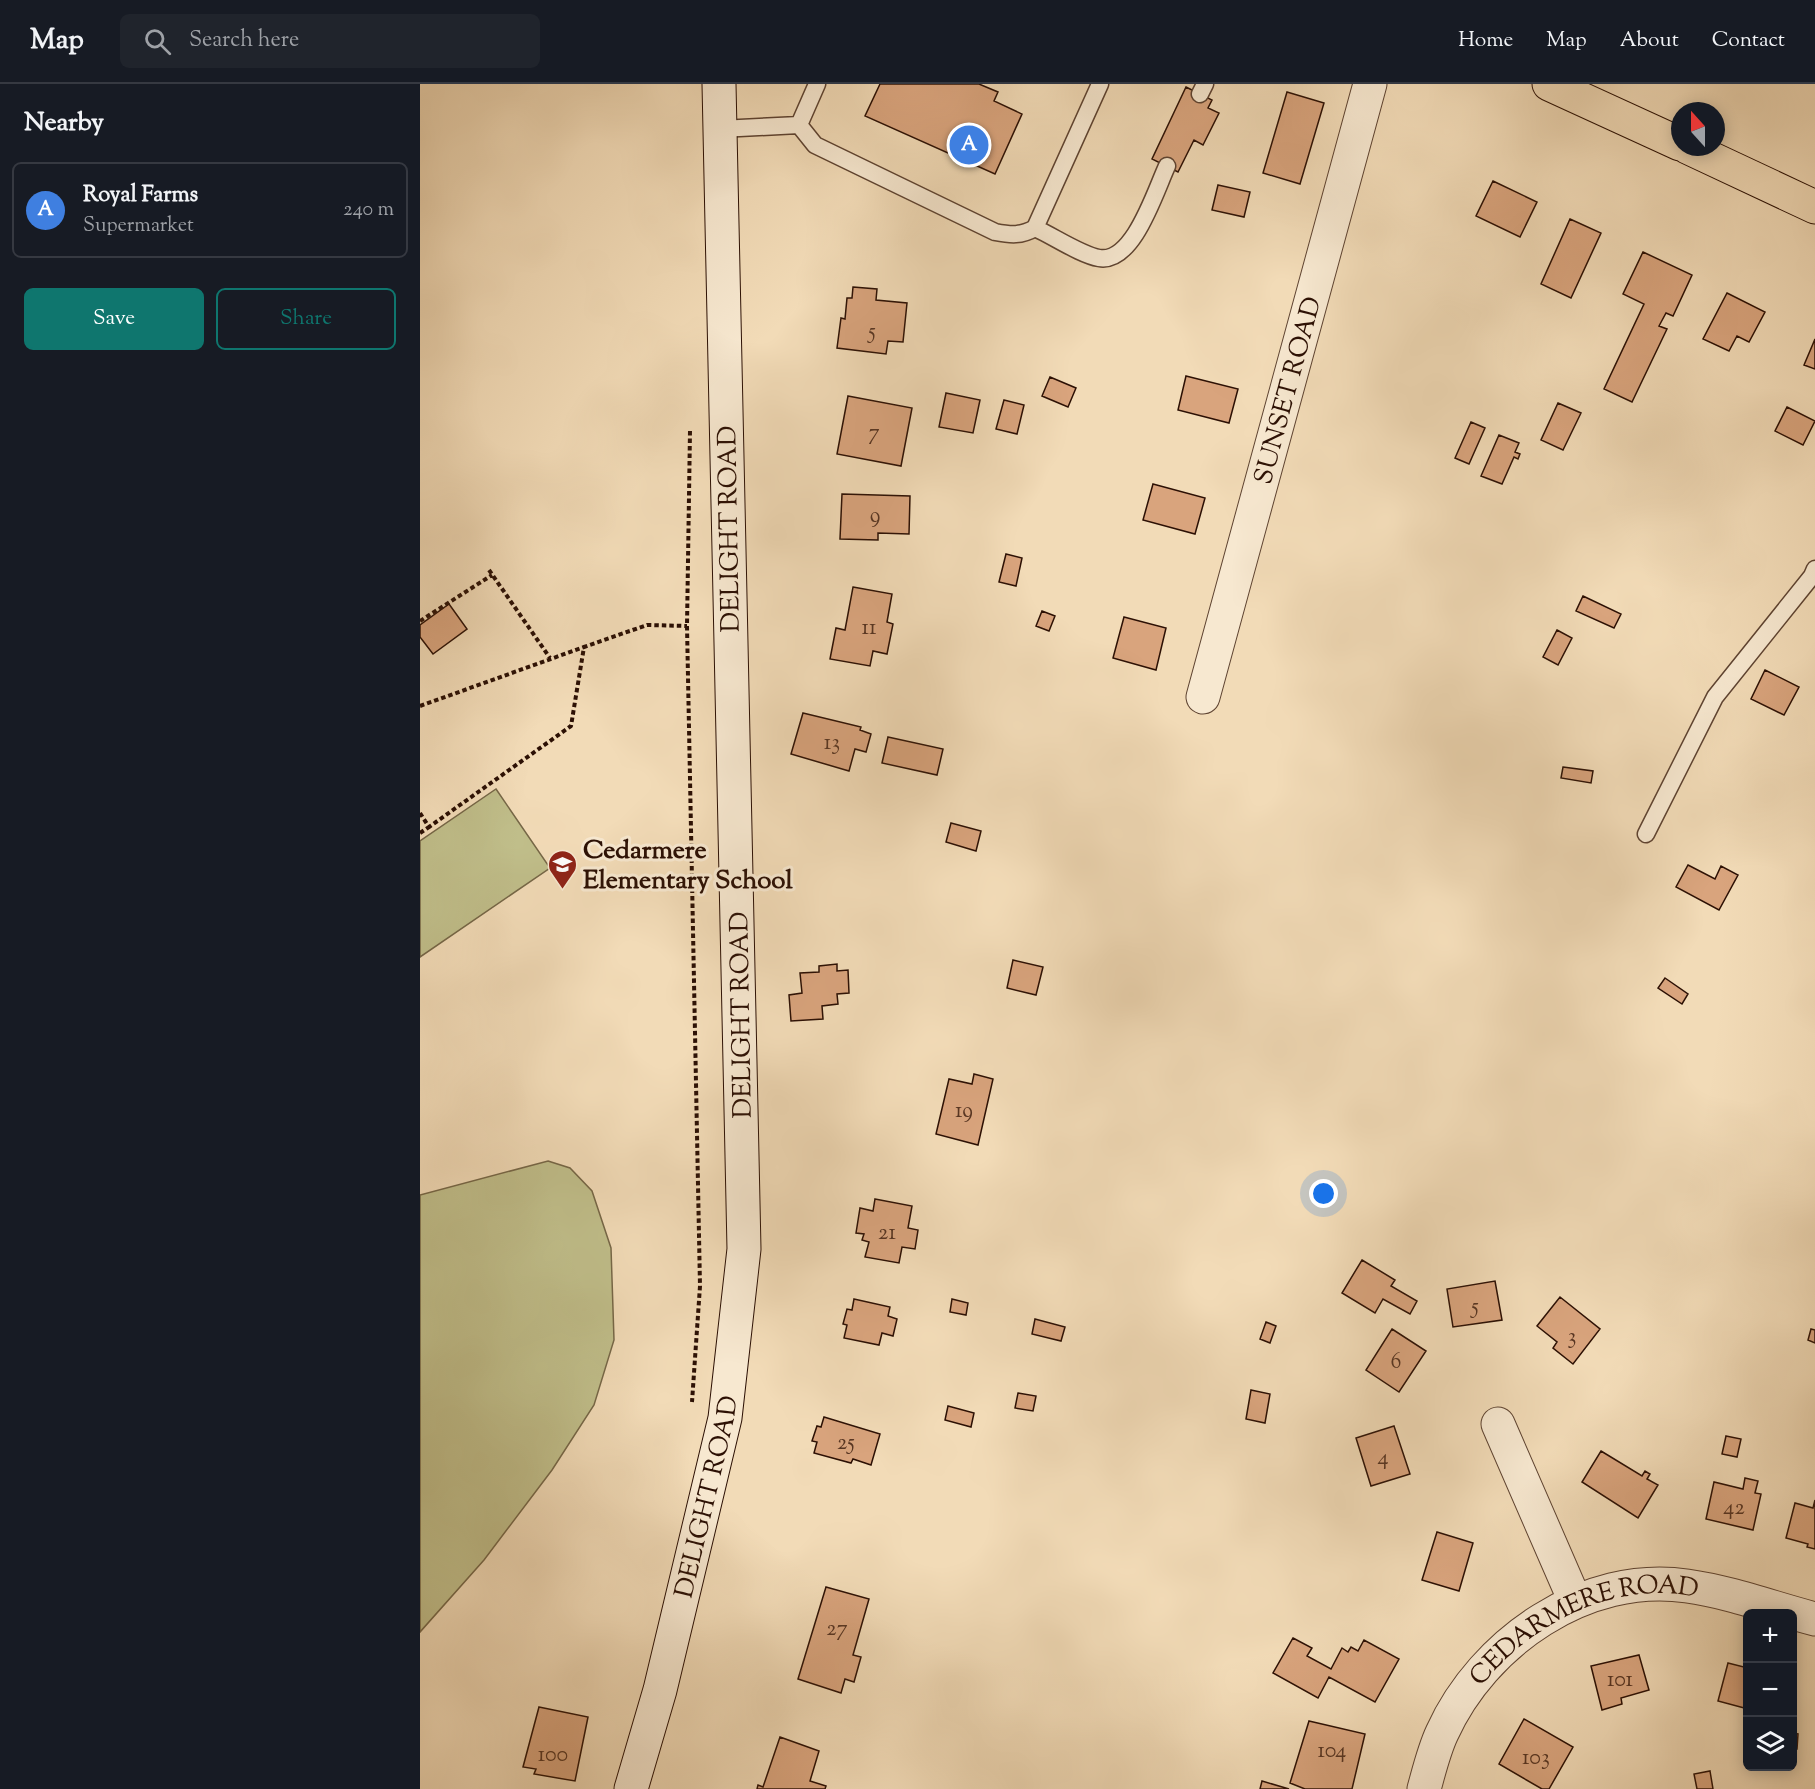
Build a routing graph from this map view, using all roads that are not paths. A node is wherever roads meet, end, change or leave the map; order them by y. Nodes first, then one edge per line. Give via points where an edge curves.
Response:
1 (719, 84) edge
2 (817, 84) edge
3 (1100, 84) edge
4 (1370, 84) edge
5 (1549, 84) edge
6 (799, 125) junction
7 (720, 129) junction
8 (1671, 140) edge
9 (1706, 156) edge
10 (1167, 166) dead end
11 (1815, 207) edge
12 (1035, 228) junction
13 (1815, 569) edge
14 (1203, 697) dead end
15 (1646, 834) dead end
16 (1498, 1424) dead end
17 (1575, 1601) junction
18 (1815, 1619) edge
19 (632, 1789) edge
20 (1424, 1789) edge

1 - 7 street, DELIGHT ROAD
2 - 6 lane
3 - 12 lane
4 - 14 street, SUNSET ROAD
5 - 8 main road
6 - 7 lane
6 - 12 lane via 815,145 995,232 1024,234
7 - 19 street, DELIGHT ROAD via 744,1249 724,1418 660,1690
9 - 11 main road
10 - 12 lane via 1130,244 1113,258 1098,258
13 - 15 lane via 1715,698
16 - 17 street
17 - 18 street, CEDARMERE ROAD via 1618,1588 1686,1586
17 - 20 street, CEDARMERE ROAD via 1529,1627 1491,1662 1442,1732

